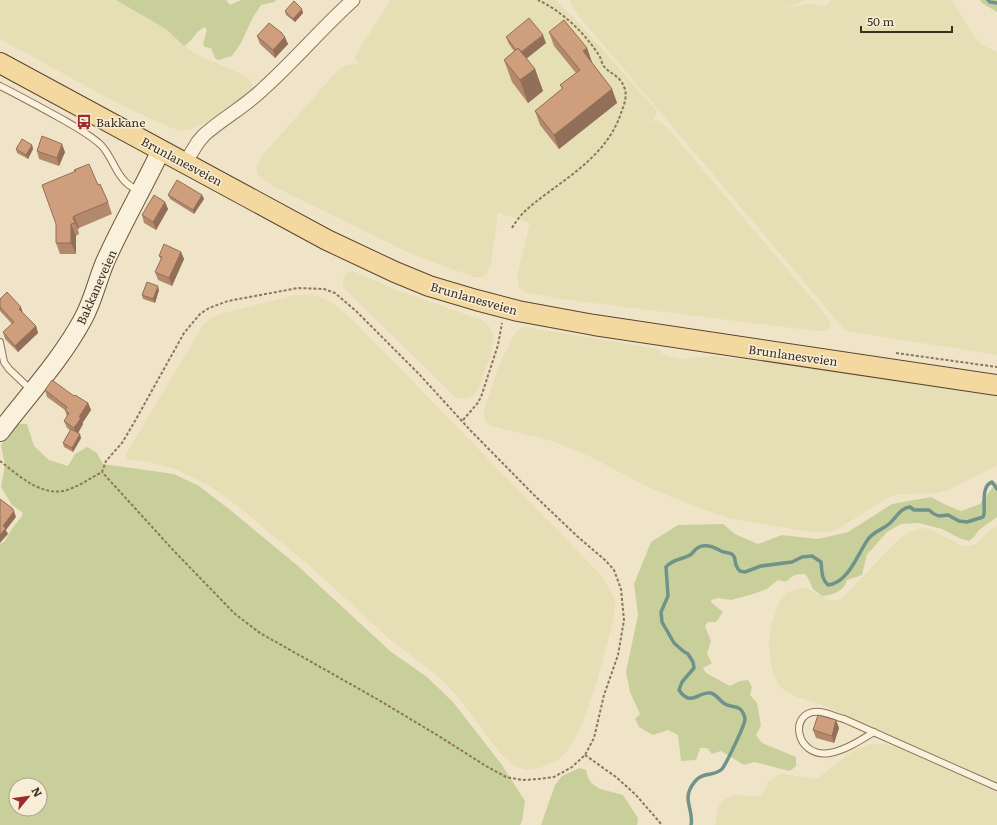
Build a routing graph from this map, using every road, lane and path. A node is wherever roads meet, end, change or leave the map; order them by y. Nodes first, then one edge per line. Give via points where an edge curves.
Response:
1 (353, 0) edge
2 (538, 0) edge
3 (0, 63) edge
4 (0, 86) edge
5 (161, 150) junction
6 (185, 163) junction
7 (140, 192) junction
8 (512, 228) dead end
9 (504, 308) junction
10 (0, 342) edge
11 (890, 352) dead end
12 (997, 367) edge
13 (997, 385) edge
14 (32, 391) junction
15 (462, 420) junction
16 (0, 432) edge
17 (0, 461) edge
18 (102, 472) junction
19 (874, 732) junction
20 (585, 755) junction
21 (997, 787) edge
22 (662, 825) edge

1 - 6 street via 292,63 204,135
2 - 8 path via 556,10 574,26 592,46 604,66 618,76 626,92 625,104 609,139 596,154 527,208
3 - 5 main road, Brunlanesveien
4 - 7 lane via 94,139 102,146 122,179
5 - 6 main road, Brunlanesveien
5 - 7 street, Bakkaneveien
6 - 9 main road, Brunlanesveien via 327,240 395,272 429,286
7 - 14 street, Bakkaneveien via 105,263 86,320
9 - 13 main road, Brunlanesveien via 594,325
9 - 15 path via 498,345 481,397
10 - 14 lane via 4,362
11 - 12 path
14 - 16 street, Bakkaneveien
15 - 18 path via 347,302 324,289 298,288 228,301 208,308 200,314 184,333 135,422 122,443 106,461
15 - 20 path via 536,497 605,560 614,570 621,589 624,620 618,655 604,695 594,738
17 - 18 path via 30,484 53,492 74,487
18 - 20 path via 174,551 230,608 260,633 486,766 506,777 538,779 554,777 572,767
19 - 19 lane via 820,712 806,715 798,729 802,743 817,753 842,749
19 - 21 lane
20 - 22 path via 621,781

